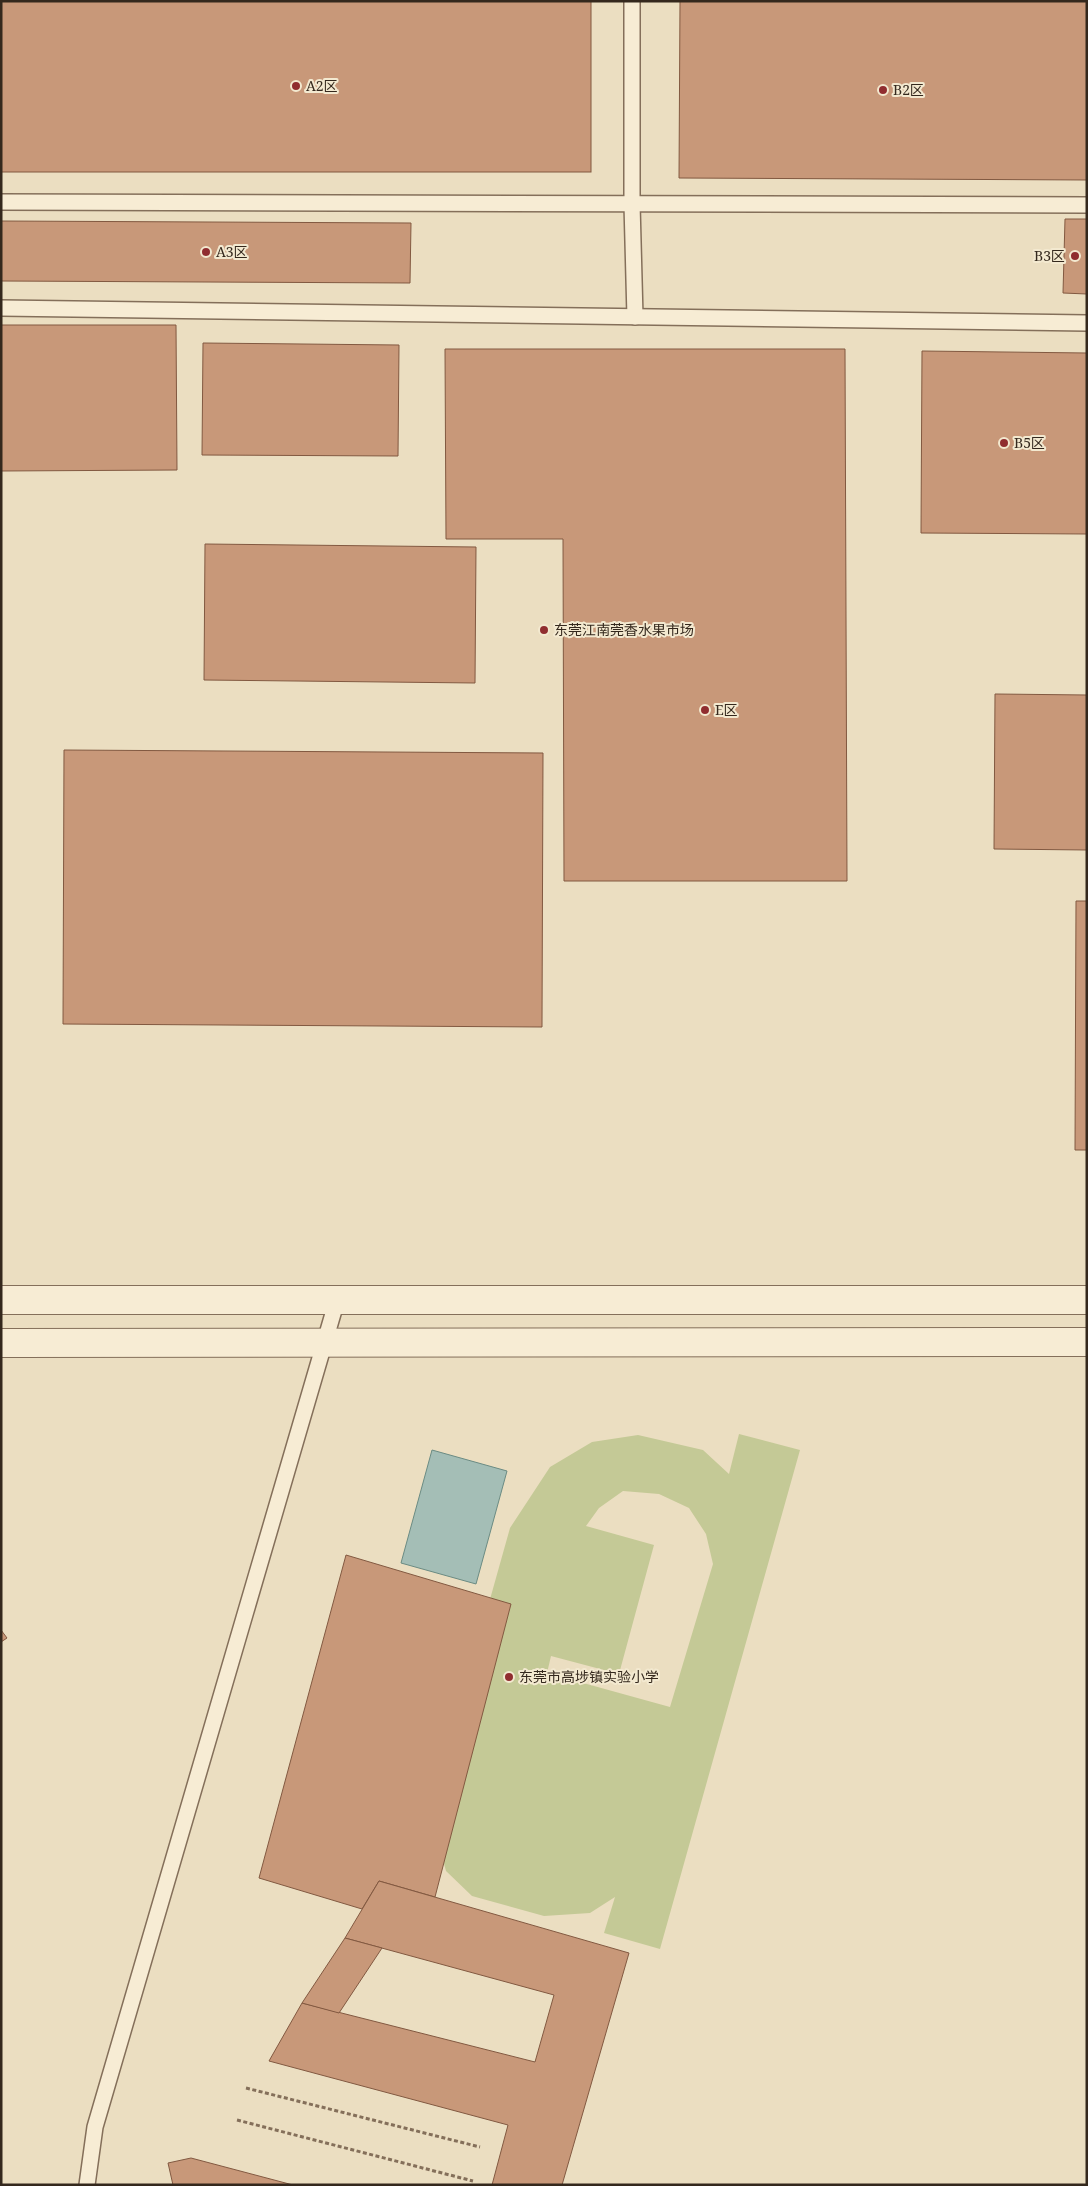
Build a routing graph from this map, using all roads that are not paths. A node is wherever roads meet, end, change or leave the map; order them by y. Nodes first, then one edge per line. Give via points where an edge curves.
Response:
1 (632, 1) edge
2 (1, 202) edge
3 (632, 204) junction
4 (1087, 205) edge
5 (1, 308) edge
6 (636, 317) junction
7 (1087, 323) edge
8 (1, 1300) edge
9 (337, 1300) junction
10 (1087, 1300) edge
11 (1087, 1342) edge
12 (1, 1343) edge
13 (325, 1343) junction
14 (87, 2185) edge

1 - 3 lane
2 - 3 lane
3 - 4 lane
3 - 6 lane
5 - 6 lane
6 - 7 lane
8 - 9 street
9 - 10 street
9 - 13 lane
11 - 13 street
12 - 13 street
13 - 14 lane via 95,2127

